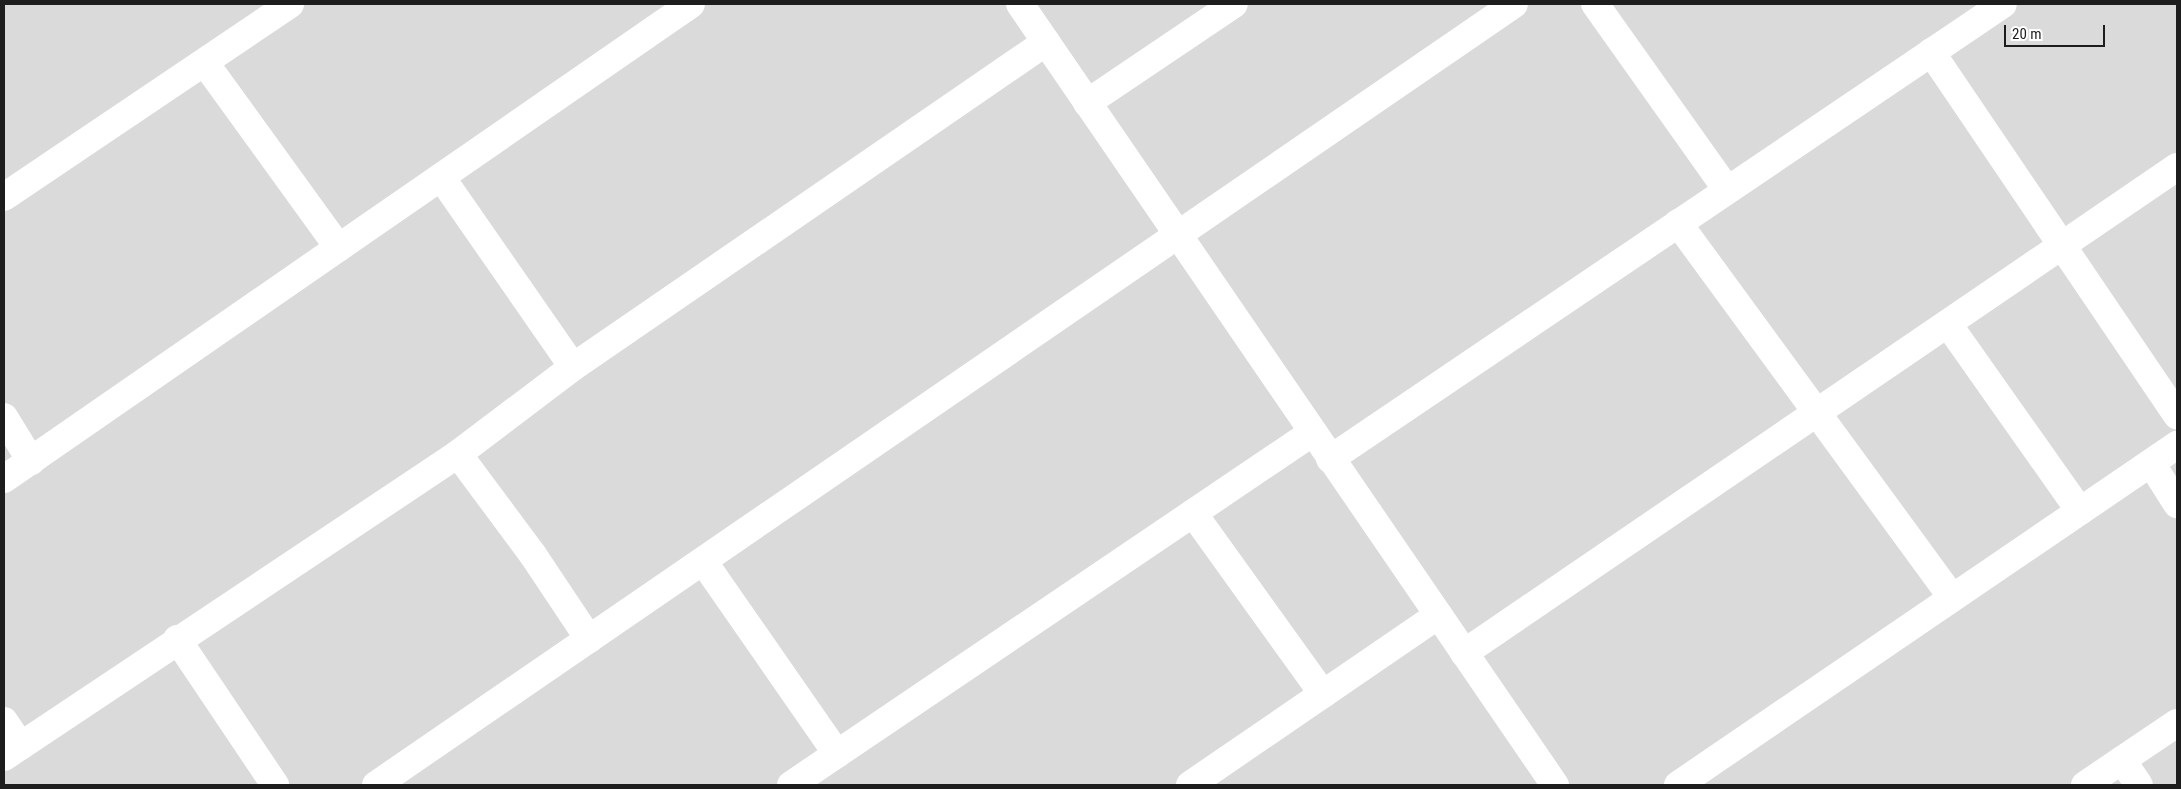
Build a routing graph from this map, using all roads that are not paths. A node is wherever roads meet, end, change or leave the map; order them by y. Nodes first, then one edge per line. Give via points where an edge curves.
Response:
1 (290, 4) edge
2 (691, 4) edge
3 (1020, 4) edge
4 (1234, 4) edge
5 (1514, 4) edge
6 (1595, 4) edge
7 (2002, 4) edge
8 (1046, 42) junction
9 (1931, 52) junction
10 (205, 63) junction
11 (1087, 103) junction
12 (2177, 167) edge
13 (441, 177) junction
14 (1727, 190) junction
15 (4, 197) edge
16 (1678, 223) junction
17 (1178, 234) junction
18 (2063, 245) junction
19 (339, 248) junction
20 (1948, 324) junction
21 (573, 367) junction
22 (1817, 412) junction
23 (2177, 416) edge
24 (4, 417) edge
25 (1313, 432) junction
26 (2177, 445) edge
27 (458, 454) junction
28 (1330, 459) junction
29 (31, 461) junction
30 (2151, 463) junction
31 (4, 479) edge
32 (2177, 504) edge
33 (2080, 511) junction
34 (1193, 513) junction
35 (703, 561) junction
36 (1952, 598) junction
37 (1438, 615) junction
38 (177, 639) junction
39 (589, 639) junction
40 (1464, 653) junction
41 (1323, 694) junction
42 (4, 721) edge
43 (2177, 723) edge
44 (12, 751) edge
45 (837, 754) junction
46 (2122, 760) junction
47 (275, 785) edge
48 (376, 785) edge
49 (791, 785) edge
50 (1190, 785) edge
51 (1555, 785) edge
52 (1678, 785) edge
53 (2085, 785) edge
54 (2139, 785) edge

1 - 10 street
2 - 13 street
3 - 8 street
4 - 11 street
5 - 17 street
6 - 14 street
7 - 9 street
8 - 11 street
8 - 21 street
9 - 14 street
9 - 18 street
10 - 15 street
10 - 19 street
11 - 17 street
12 - 18 street
13 - 19 street
13 - 21 street
14 - 16 street
16 - 22 street
16 - 28 street
17 - 25 street
17 - 35 street
18 - 20 street
18 - 23 street
19 - 29 street
20 - 22 street
20 - 33 street
21 - 27 street
22 - 36 street
22 - 40 street
24 - 29 street
25 - 28 street
25 - 34 street
26 - 30 street
27 - 38 street
27 - 39 street via 533,554
28 - 37 street
29 - 31 street
30 - 32 street
30 - 33 street
33 - 36 street
34 - 41 street
34 - 45 street
35 - 39 street
35 - 45 street
36 - 52 street
37 - 40 street
37 - 41 street
38 - 44 street
38 - 47 street
39 - 48 street
40 - 51 street
41 - 50 street
42 - 44 street
43 - 46 street
45 - 49 street
46 - 53 street
46 - 54 street

